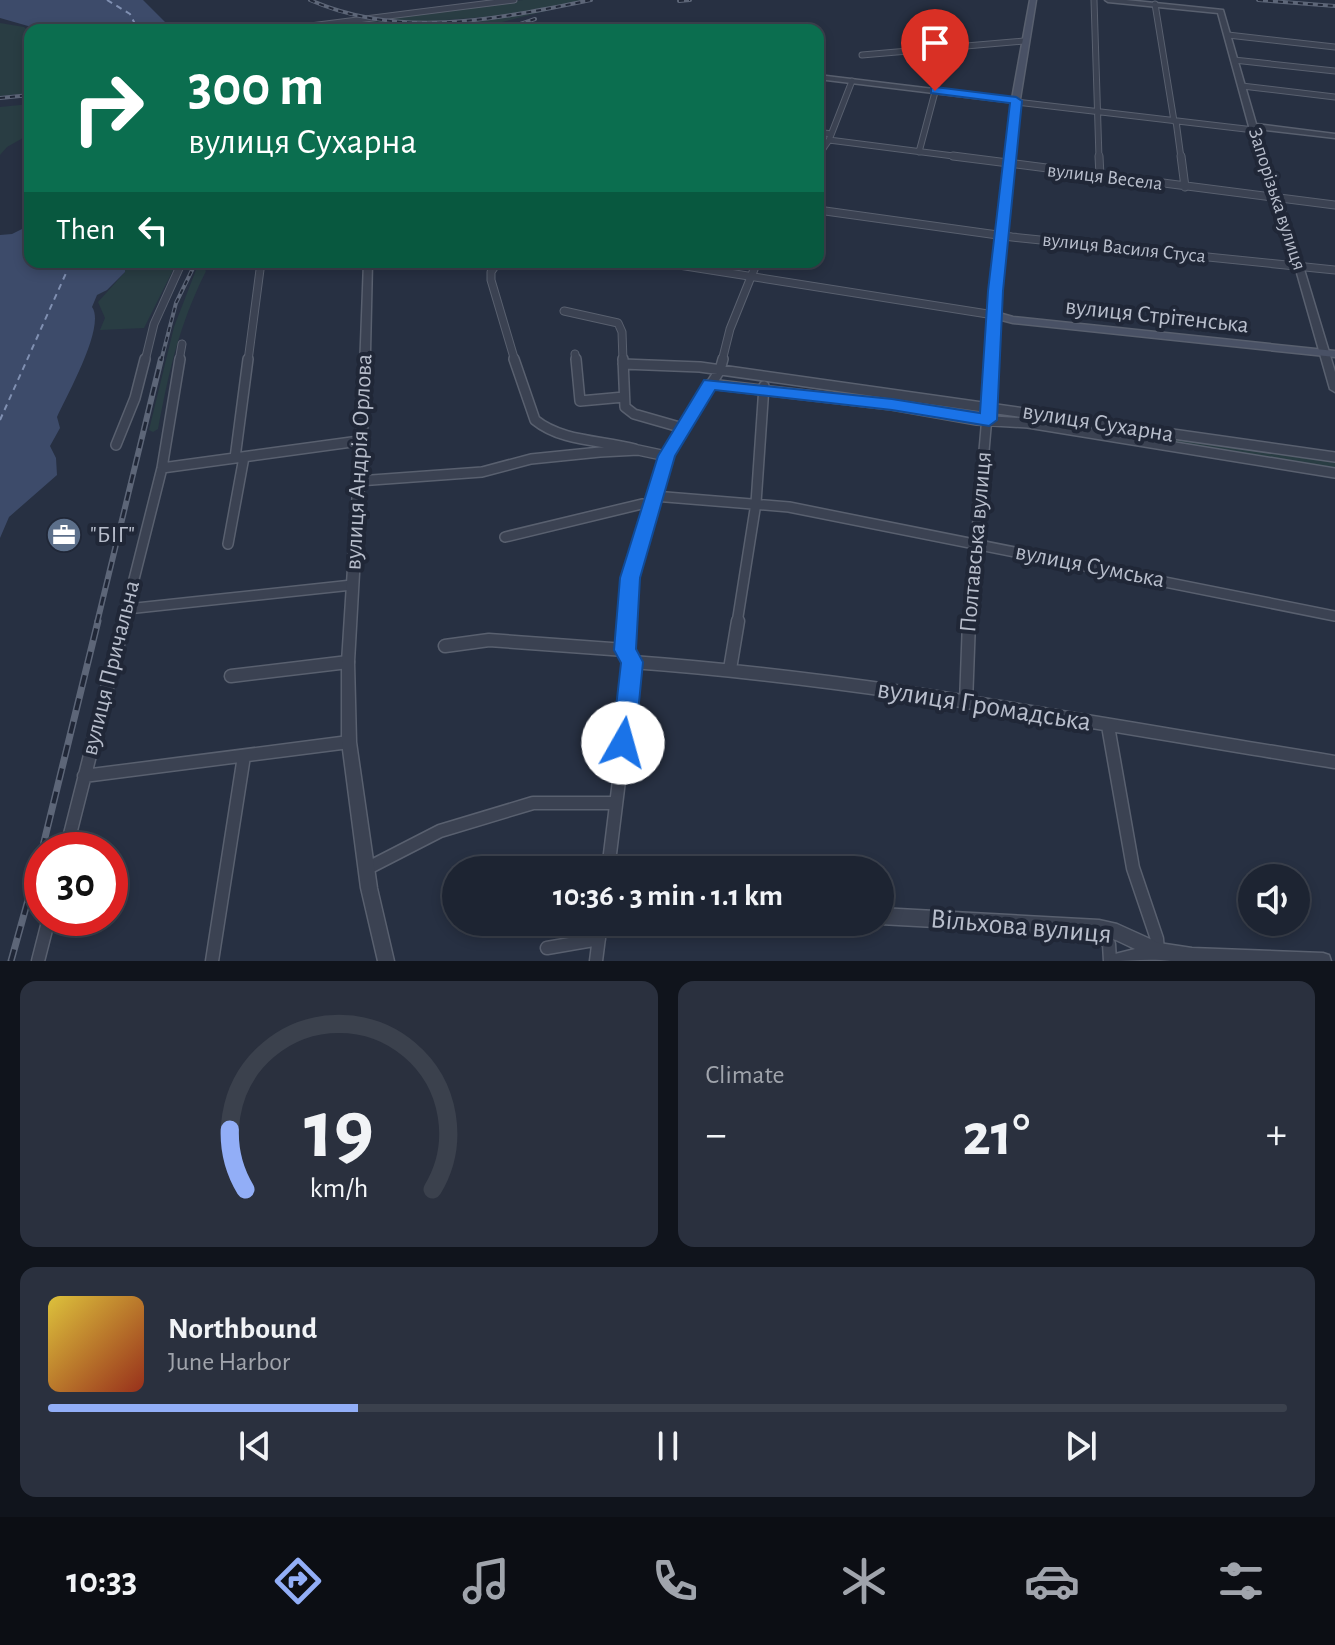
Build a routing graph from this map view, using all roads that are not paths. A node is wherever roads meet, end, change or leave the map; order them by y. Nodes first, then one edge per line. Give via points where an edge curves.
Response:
1 (514, 0) edge
2 (1033, 0) edge
3 (1094, 0) edge
4 (1108, 0) edge
5 (1155, 4) junction
6 (328, 24) edge
7 (1228, 35) junction
8 (1024, 41) junction
9 (947, 47) junction
10 (1335, 47) edge
11 (862, 55) dead end
12 (1234, 60) junction
13 (1335, 71) edge
14 (824, 78) edge
15 (852, 81) junction
16 (1242, 86) junction
17 (935, 91) junction
18 (1335, 97) edge
19 (1016, 101) junction
20 (1099, 112) junction
21 (1175, 121) junction
22 (1254, 128) junction
23 (824, 134) edge
24 (1335, 136) edge
25 (830, 137) junction
26 (824, 146) edge
27 (919, 152) junction
28 (1009, 165) junction
29 (1100, 176) junction
30 (1185, 187) junction
31 (1276, 198) junction
32 (1335, 205) edge
33 (824, 211) edge
34 (1001, 236) junction
35 (1299, 266) junction
36 (179, 268) edge
37 (260, 268) edge
38 (368, 268) edge
39 (494, 268) edge
40 (699, 268) edge
41 (754, 268) edge
42 (1335, 270) edge
43 (750, 276) junction
44 (564, 311) dead end
45 (999, 316) junction
46 (182, 344) dead end
47 (1330, 353) edge
48 (575, 354) dead end
49 (623, 364) junction
50 (720, 370) junction
51 (710, 384) junction
52 (764, 384) junction
53 (1335, 389) edge
54 (624, 397) junction
55 (990, 407) junction
56 (989, 420) junction
57 (683, 428) junction
58 (359, 441) junction
59 (116, 445) dead end
60 (638, 450) junction
61 (666, 456) junction
62 (1335, 457) edge
63 (240, 458) junction
64 (162, 468) junction
65 (1335, 473) edge
66 (358, 481) junction
67 (653, 500) junction
68 (756, 503) junction
69 (505, 537) dead end
70 (974, 543) junction
71 (228, 544) dead end
72 (352, 585) junction
73 (127, 609) junction
74 (1335, 616) edge
75 (445, 646) dead end
76 (625, 650) junction
77 (348, 662) junction
78 (632, 662) junction
79 (730, 669) junction
80 (231, 676) dead end
81 (966, 703) junction
82 (1108, 726) junction
83 (349, 742) junction
84 (244, 756) junction
85 (1335, 762) edge
86 (84, 776) junction
87 (616, 803) junction
88 (70, 832) edge
89 (610, 856) edge
90 (366, 869) junction
91 (894, 917) edge
92 (1091, 928) junction
93 (44, 936) edge
94 (599, 936) edge
95 (599, 939) junction
96 (547, 948) dead end
97 (1158, 951) junction
98 (1192, 958) edge
99 (38, 961) edge
100 (212, 961) edge
101 (386, 961) edge
102 (596, 961) edge
103 (1110, 961) edge
104 (1117, 961) edge
105 (1323, 961) edge

1 - 6 street
2 - 8 main road, Полтавська вулиця
3 - 20 street
4 - 5 street
5 - 7 street, Запорізька вулиця via 1220,10
5 - 21 street
7 - 10 street
7 - 12 street, Запорізька вулиця
8 - 9 street
8 - 19 main road, Полтавська вулиця
9 - 11 street
9 - 17 street
12 - 13 street
12 - 16 street, Запорізька вулиця
14 - 15 street
15 - 17 street
15 - 25 street
16 - 18 street
16 - 22 street, Запорізька вулиця
17 - 19 street
17 - 27 street
19 - 20 street
19 - 28 main road, Полтавська вулиця
20 - 21 street
20 - 29 street
21 - 22 street
21 - 30 street
22 - 24 street
22 - 31 street, Запорізька вулиця
23 - 25 street, вулиця Весела
25 - 26 street
25 - 27 street, вулиця Весела
27 - 28 street, вулиця Весела
28 - 29 street, вулиця Весела
28 - 34 main road, Полтавська вулиця
29 - 30 street, вулиця Весела
30 - 31 street, вулиця Весела
31 - 32 street, вулиця Весела
31 - 35 street, Запорізька вулиця
33 - 34 street, вулиця Василя Стуса
34 - 35 street, вулиця Василя Стуса
34 - 45 main road, Полтавська вулиця
35 - 42 street, вулиця Василя Стуса
35 - 47 street, Запорізька вулиця
36 - 59 street via 154,324 135,398
37 - 63 street
38 - 58 street, вулиця Андрія Орлова
39 - 60 street via 491,280 535,420 559,433
40 - 43 street, вулиця Стрітенська
41 - 43 street
43 - 45 street, вулиця Стрітенська
43 - 50 street
44 - 49 street via 618,323
45 - 47 main road, вулиця Стрітенська
45 - 55 street, Полтавська вулиця
46 - 64 street, вулиця Причальна
47 - 53 street, Запорізька вулиця
48 - 54 street via 580,401
49 - 50 street, вулиця Сухарна via 664,362
49 - 54 street
50 - 51 street
50 - 52 street, вулиця Сухарна
51 - 52 street, вулиця Сухарна
51 - 57 street
52 - 55 street, вулиця Сухарна
52 - 56 street, вулиця Сухарна
52 - 68 street
54 - 57 street via 630,412
55 - 56 street, Полтавська вулиця
55 - 62 street, вулиця Сухарна
56 - 65 street, вулиця Сухарна
56 - 70 street, Полтавська вулиця
57 - 61 street
58 - 63 street
58 - 66 street, вулиця Андрія Орлова
60 - 61 street
60 - 66 street via 531,459 482,472
61 - 67 street
63 - 64 street
63 - 71 street
64 - 73 street, вулиця Причальна
66 - 72 street, вулиця Андрія Орлова
67 - 68 street, вулиця Сумська
67 - 69 street, вулиця Сумська
67 - 76 street via 630,578
68 - 70 street, вулиця Сумська
68 - 79 street
70 - 74 street, вулиця Сумська
70 - 81 street, Полтавська вулиця
72 - 73 street
72 - 77 street, вулиця Андрія Орлова
73 - 86 street, вулиця Причальна
75 - 76 street via 489,640
76 - 78 street
77 - 80 street
77 - 83 street, вулиця Андрія Орлова
78 - 79 street, вулиця Громадська
78 - 87 street
79 - 81 street, вулиця Громадська
81 - 82 street, вулиця Громадська
82 - 85 street, вулиця Громадська
82 - 97 street via 1133,868
83 - 84 street
83 - 90 street, вулиця Андрія Орлова
84 - 86 street
84 - 100 street
86 - 88 street, вулиця Причальна
87 - 89 street
87 - 90 street via 533,803 440,831
90 - 101 street, вулиця Андрія Орлова
91 - 92 street, Вільхова вулиця
92 - 97 street, Вільхова вулиця via 1117,932
92 - 103 street via 1109,944
93 - 99 street
94 - 95 street
95 - 96 street
95 - 102 street
97 - 98 street, Вільхова вулиця
97 - 104 street, Вільхова вулиця
98 - 105 street, Вільхова вулиця

